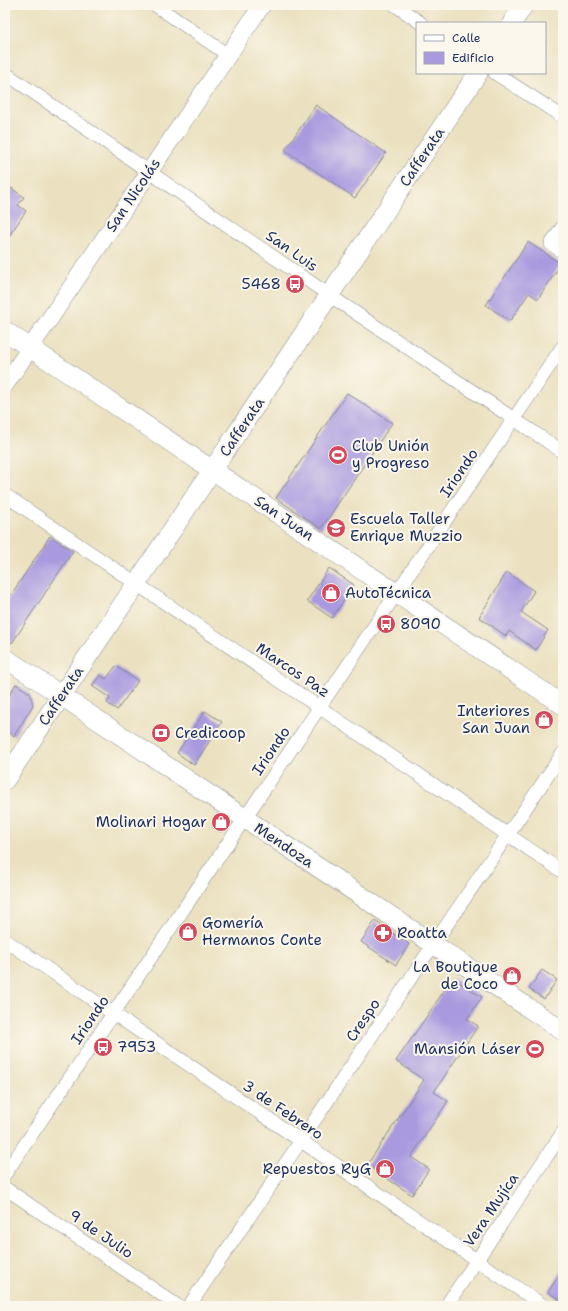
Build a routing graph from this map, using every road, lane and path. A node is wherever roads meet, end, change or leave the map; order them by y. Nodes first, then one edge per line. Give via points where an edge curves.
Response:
1 (154, 5) edge
2 (262, 5) edge
3 (395, 5) edge
4 (524, 5) edge
5 (420, 22) edge
6 (513, 22) edge
7 (228, 55) junction
8 (5, 74) edge
9 (477, 74) edge
10 (497, 74) edge
11 (563, 117) edge
12 (149, 171) junction
13 (563, 226) edge
14 (563, 252) edge
15 (329, 295) junction
16 (5, 331) edge
17 (563, 346) edge
18 (30, 347) junction
19 (5, 385) edge
20 (514, 420) junction
21 (563, 452) edge
22 (212, 470) junction
23 (5, 495) edge
24 (136, 584) junction
25 (396, 593) junction
26 (5, 658) edge
27 (62, 696) junction
28 (563, 705) edge
29 (320, 708) junction
30 (563, 753) edge
31 (5, 780) edge
32 (245, 818) junction
33 (508, 834) junction
34 (563, 872) edge
35 (5, 940) edge
36 (434, 944) junction
37 (113, 1014) junction
38 (563, 1031) edge
39 (563, 1132) edge
40 (301, 1141) junction
41 (5, 1174) edge
42 (5, 1188) edge
43 (476, 1261) junction
44 (178, 1306) edge
45 (189, 1306) edge
46 (446, 1306) edge
47 (544, 1306) edge

1 - 7 street
2 - 7 street, San Nicolás
3 - 5 street
4 - 6 main road
7 - 12 street, San Nicolás
8 - 12 street, San Luis
9 - 15 main road, Cafferata
10 - 11 street
12 - 15 street, San Luis
12 - 18 street, San Nicolás
13 - 14 street via 551,244
15 - 20 street, San Luis
15 - 22 main road, Cafferata
16 - 18 main road, San Juan
17 - 20 street, Iriondo
18 - 19 street, San Nicolás
18 - 22 main road, San Juan
20 - 21 street, San Luis
20 - 25 street, Iriondo
22 - 24 main road, Cafferata
22 - 25 main road, San Juan
23 - 24 street, Marcos Paz
24 - 27 main road, Cafferata
24 - 29 street, Marcos Paz
25 - 28 main road, San Juan
25 - 29 street, Iriondo
26 - 27 main road, Mendoza
27 - 31 main road, Cafferata
27 - 32 main road, Mendoza
29 - 32 street, Iriondo
29 - 33 street, Marcos Paz
30 - 33 street, Crespo
32 - 36 main road, Mendoza
32 - 37 street, Iriondo
33 - 34 street, Marcos Paz
33 - 36 street, Crespo
35 - 37 street, 3 de Febrero
36 - 38 main road, Mendoza
36 - 40 street, Crespo
37 - 40 street, 3 de Febrero
37 - 41 street, Iriondo
39 - 43 street, Vera Mujíca
40 - 43 street, 3 de Febrero
40 - 45 street, Crespo
42 - 44 street, 9 de Julio
43 - 46 street, Vera Mujíca
43 - 47 street, 3 de Febrero

